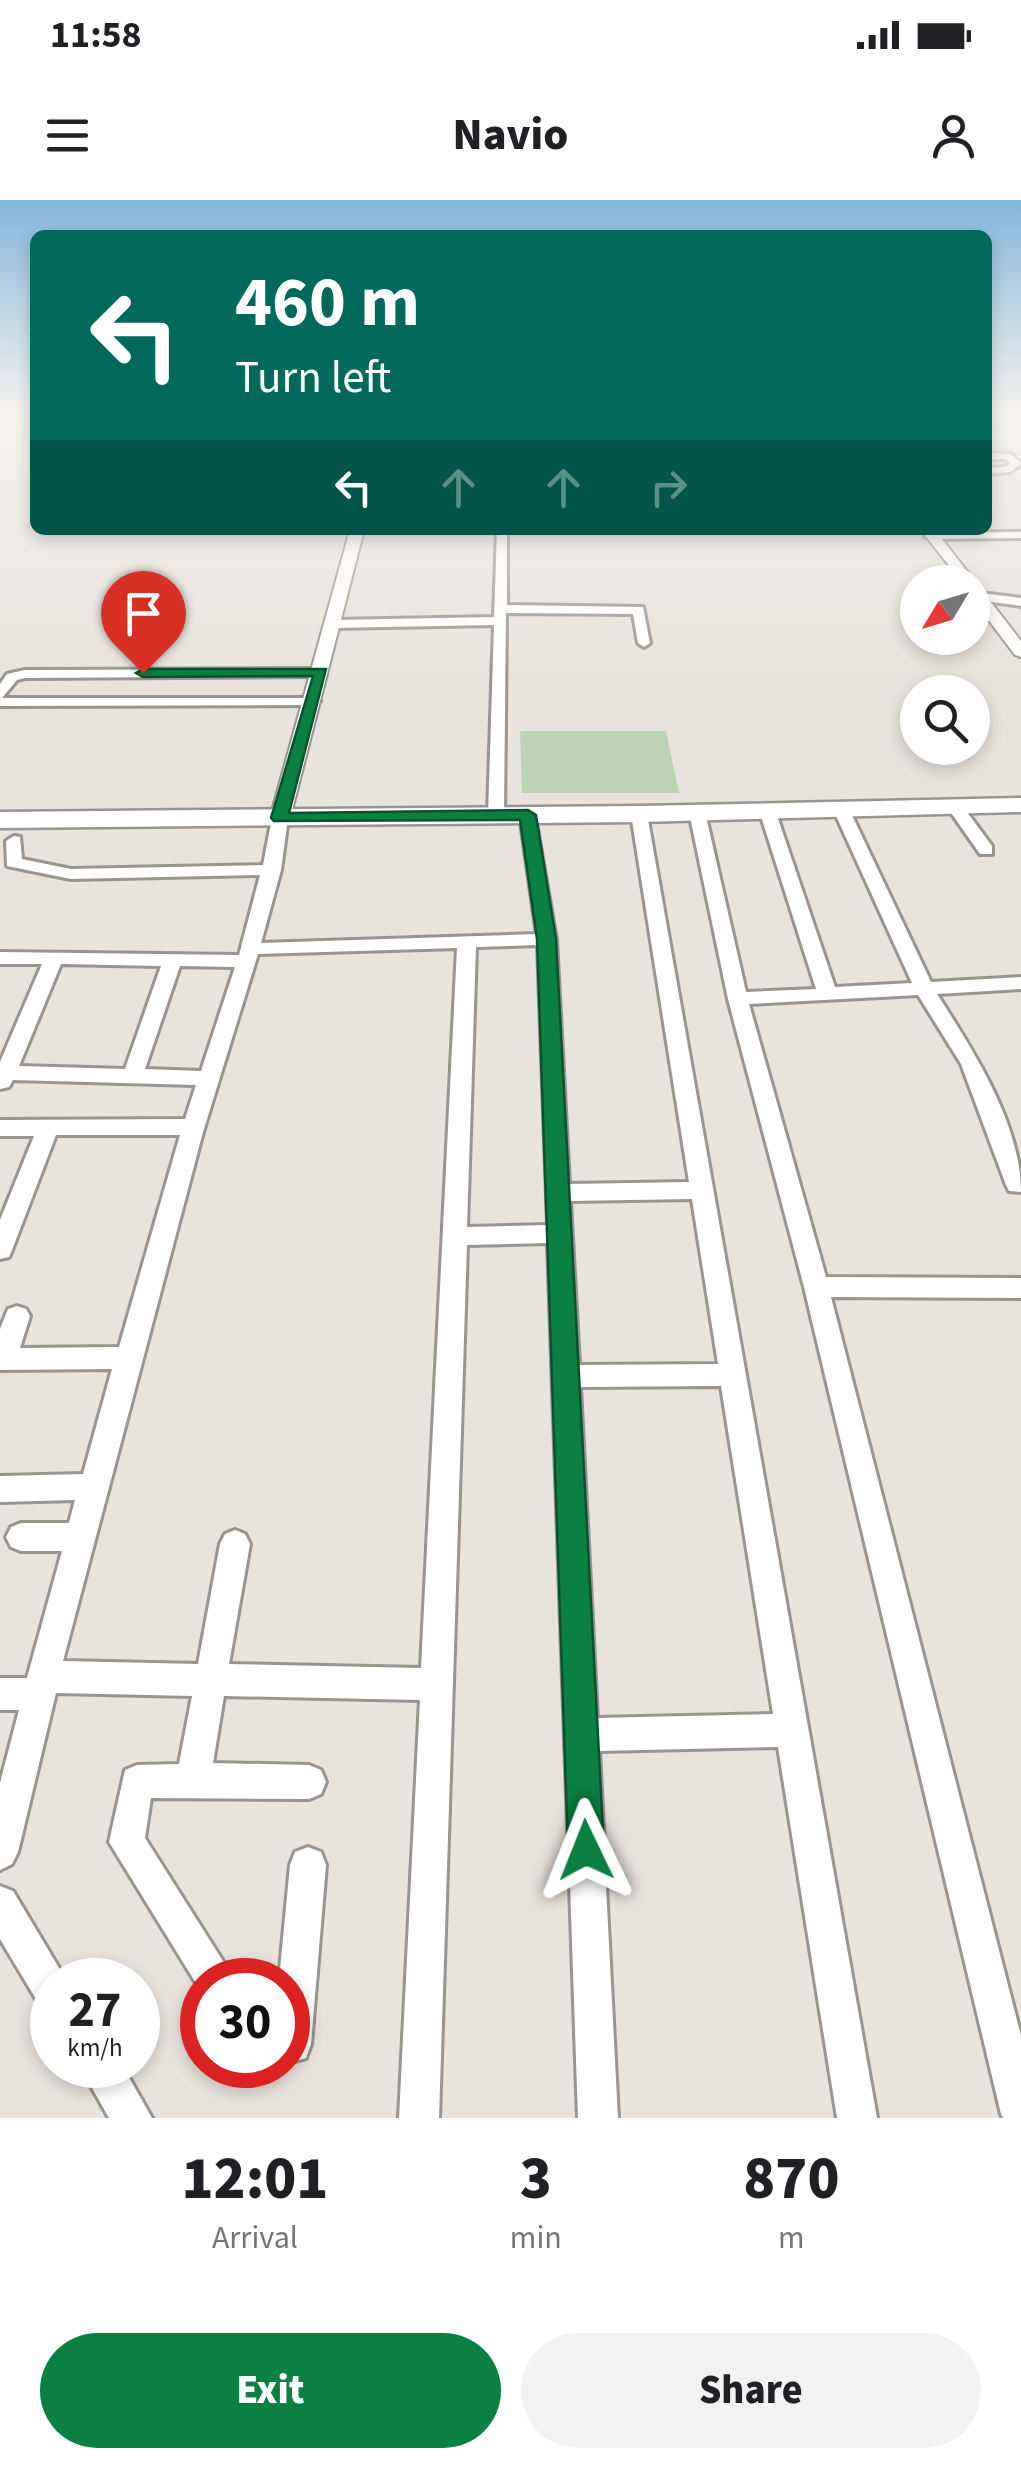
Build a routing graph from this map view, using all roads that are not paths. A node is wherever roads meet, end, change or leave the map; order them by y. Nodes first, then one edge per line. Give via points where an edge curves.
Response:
1 (356, 535) edge
2 (502, 535) edge
3 (932, 535) edge
4 (987, 535) edge
5 (1015, 536) edge
6 (1021, 548) edge
7 (955, 565) edge
8 (990, 593) edge
9 (1021, 602) edge
10 (990, 610) edge
11 (500, 615) junction
12 (332, 624) junction
13 (644, 643) dead end
14 (1021, 652) edge
15 (321, 672) junction
16 (0, 694) edge
17 (313, 701) junction
18 (0, 702) edge
19 (1021, 806) edge
20 (955, 807) junction
21 (841, 809) junction
22 (766, 810) junction
23 (697, 812) junction
24 (639, 814) junction
25 (496, 815) junction
26 (528, 815) junction
27 (280, 818) junction
28 (7, 830) edge
29 (986, 850) dead end
30 (272, 870) junction
31 (546, 939) junction
32 (467, 942) junction
33 (250, 955) junction
34 (55, 956) junction
35 (0, 958) edge
36 (172, 960) junction
37 (1021, 983) edge
38 (924, 988) junction
39 (828, 995) junction
40 (738, 999) junction
41 (133, 1076) junction
42 (2, 1077) edge
43 (212, 1078) junction
44 (0, 1128) edge
45 (48, 1128) junction
46 (194, 1128) junction
47 (1017, 1185) dead end
48 (704, 1190) junction
49 (558, 1193) junction
50 (560, 1234) junction
51 (455, 1236) junction
52 (0, 1250) edge
53 (816, 1287) junction
54 (1021, 1288) edge
55 (17, 1316) dead end
56 (130, 1358) junction
57 (1, 1359) edge
58 (735, 1375) junction
59 (566, 1376) junction
60 (95, 1487) junction
61 (0, 1489) edge
62 (20, 1537) dead end
63 (81, 1537) junction
64 (235, 1544) dead end
65 (209, 1679) junction
66 (437, 1684) junction
67 (40, 1686) junction
68 (0, 1694) edge
69 (794, 1730) junction
70 (581, 1735) junction
71 (193, 1780) junction
72 (309, 1782) dead end
73 (0, 1852) edge
74 (308, 1866) dead end
75 (0, 1904) edge
76 (32, 1958) edge
77 (202, 1958) edge
78 (300, 1958) edge
79 (113, 2088) edge
80 (1021, 2114) edge
81 (132, 2118) edge
82 (419, 2118) edge
83 (598, 2118) edge
84 (857, 2118) edge

1 - 12 street
2 - 11 street
3 - 7 street
4 - 5 street
5 - 6 street
8 - 9 street
10 - 14 street
11 - 12 street
11 - 13 street via 639,610
11 - 25 street
12 - 15 street
15 - 16 street via 25,674 12,677
15 - 17 street
17 - 18 street
17 - 27 street
19 - 20 main road
20 - 21 main road
20 - 29 street
21 - 22 main road
21 - 38 street
22 - 23 main road
22 - 39 street
23 - 24 main road
23 - 40 street
24 - 26 main road
24 - 48 street
25 - 26 main road
25 - 27 main road
26 - 31 street
27 - 28 main road
27 - 30 street
28 - 30 street via 13,862 71,874
30 - 33 street
31 - 32 street
31 - 49 street
32 - 33 street
32 - 51 street
33 - 36 street
33 - 43 street
34 - 35 street
34 - 36 street
34 - 42 street
36 - 41 street
37 - 38 street
38 - 39 street
38 - 47 street via 971,1064
39 - 40 street
40 - 53 street
41 - 42 street
41 - 43 street
43 - 46 street
44 - 45 street
45 - 46 street
45 - 52 street
46 - 56 street
48 - 49 street
48 - 58 street
49 - 50 street
50 - 51 street
50 - 59 street
51 - 66 street
53 - 54 street
53 - 80 street
55 - 57 street
56 - 57 street
56 - 60 street
58 - 59 street
58 - 69 street
59 - 70 street
60 - 61 street
60 - 63 street
62 - 63 street
63 - 67 street
64 - 65 street
65 - 66 street
65 - 67 street
65 - 71 street
66 - 82 street
67 - 68 street
67 - 73 street
69 - 70 street
69 - 84 street
70 - 83 street
71 - 72 street
71 - 77 street via 137,1782 127,1842
74 - 78 street
75 - 76 street
79 - 81 street

